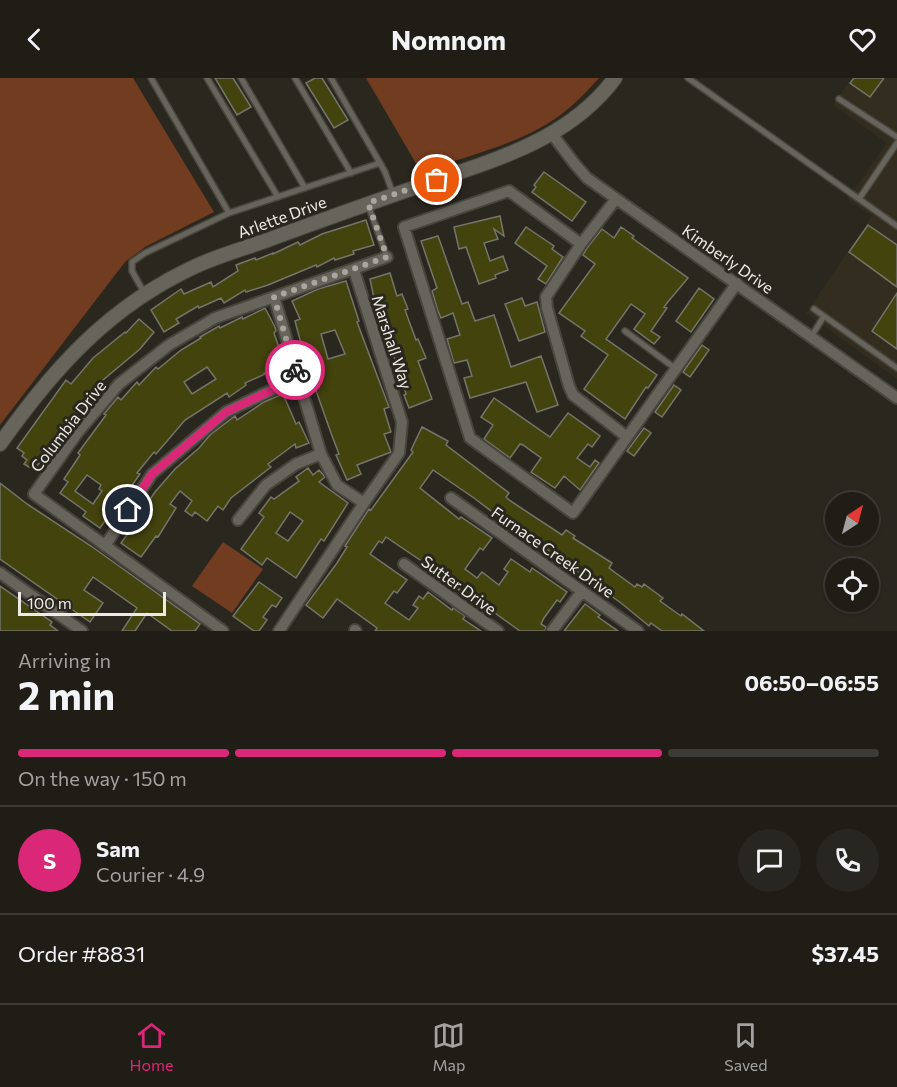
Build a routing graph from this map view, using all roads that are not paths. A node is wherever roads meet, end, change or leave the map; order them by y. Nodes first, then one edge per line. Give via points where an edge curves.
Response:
1 (151, 78) edge
2 (207, 78) edge
3 (240, 78) edge
4 (295, 78) edge
5 (331, 78) edge
6 (615, 78) edge
7 (688, 78) edge
8 (839, 99) dead end
9 (552, 134) junction
10 (897, 137) edge
11 (897, 143) edge
12 (380, 163) junction
13 (351, 173) junction
14 (305, 188) junction
15 (394, 195) junction
16 (278, 197) junction
17 (616, 199) junction
18 (859, 199) junction
19 (368, 203) junction
20 (229, 213) junction
21 (897, 226) edge
22 (581, 244) junction
23 (387, 257) joint
24 (354, 270) junction
25 (737, 283) junction
26 (145, 294) junction
27 (274, 297) junction
28 (814, 309) dead end
29 (824, 316) junction
30 (625, 331) dead end
31 (811, 337) junction
32 (897, 368) edge
33 (676, 369) junction
34 (297, 378) junction
35 (897, 398) edge
36 (627, 437) junction
37 (0, 444) edge
38 (321, 454) junction
39 (450, 498) dead end
40 (364, 502) junction
41 (238, 520) dead end
42 (105, 546) junction
43 (404, 564) dead end
44 (0, 573) edge
45 (582, 591) junction
46 (211, 628) edge
47 (82, 631) edge
48 (223, 631) edge
49 (279, 631) edge
50 (498, 631) edge
51 (552, 631) edge
52 (638, 631) edge

1 - 20 lane
2 - 16 lane
3 - 14 lane
4 - 13 lane
5 - 12 lane
6 - 9 street, Arlette Drive via 580,115
7 - 18 lane
8 - 10 lane
9 - 15 street, Arlette Drive via 522,150
9 - 17 street, Kimberly Drive via 573,164
11 - 18 lane
12 - 13 lane
12 - 15 lane
13 - 14 lane
14 - 16 lane
15 - 19 street, Arlette Drive
16 - 20 lane
17 - 22 street
17 - 25 street, Kimberly Drive
18 - 21 lane
19 - 23 lane
19 - 26 street, Arlette Drive via 197,265
20 - 26 lane via 132,262 132,271
22 - 36 street via 546,297 547,308 573,395
22 - 36 street via 508,191 404,227 470,438 573,513
23 - 24 street, Columbia Drive
24 - 27 street, Columbia Drive
24 - 40 street, Marshall Way via 402,422 399,453
25 - 31 street, Kimberly Drive
25 - 33 street
26 - 37 street, Arlette Drive via 95,331 61,364
27 - 34 street
27 - 42 street, Columbia Drive via 215,318 169,345 119,384 78,432 34,494
28 - 29 lane
29 - 31 lane
29 - 32 lane
30 - 33 lane
31 - 35 street, Kimberly Drive
33 - 36 street
34 - 38 street
34 - 42 street via 226,412 152,474
38 - 40 street via 338,485
38 - 41 street via 296,464 266,486
39 - 45 street, Furnace Creek Drive
40 - 49 street
42 - 46 street
43 - 50 street, Sutter Drive
44 - 47 street
45 - 51 street
45 - 52 street, Furnace Creek Drive
46 - 48 street

